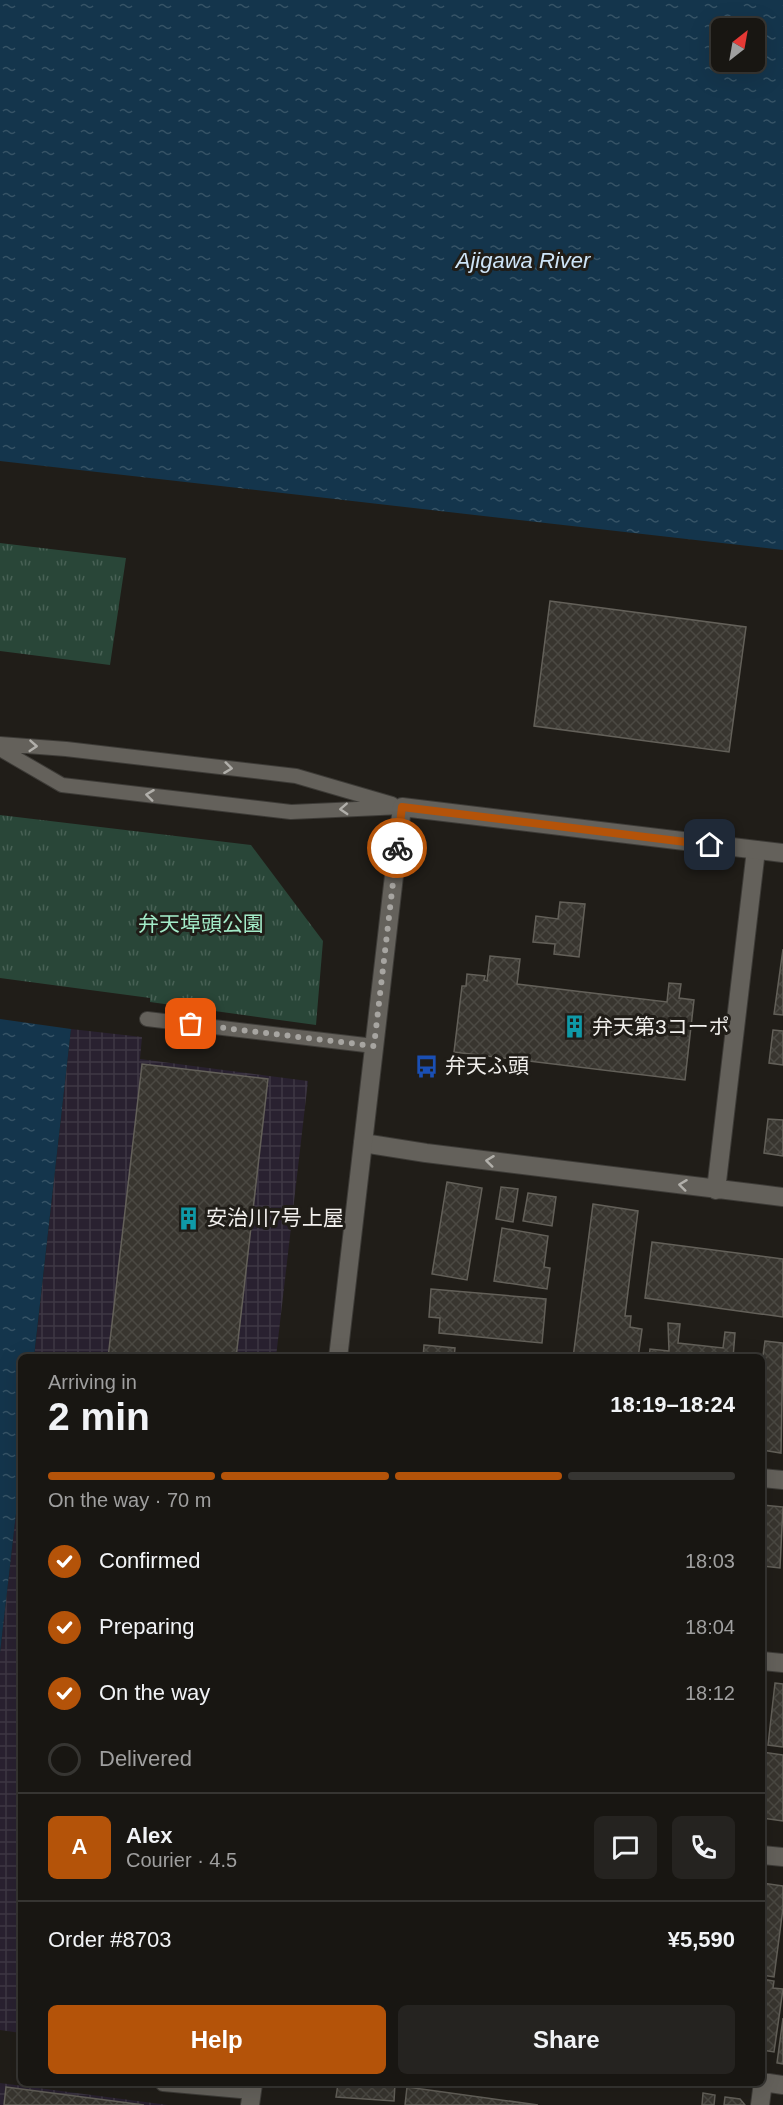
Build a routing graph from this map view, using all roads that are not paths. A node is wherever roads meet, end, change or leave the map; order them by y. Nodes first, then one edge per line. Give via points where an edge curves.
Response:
1 (0, 744) edge
2 (0, 749) edge
3 (402, 807) junction
4 (756, 850) junction
5 (783, 853) edge
6 (147, 1019) dead end
7 (374, 1046) junction
8 (363, 1143) junction
9 (716, 1190) junction
10 (783, 1197) edge
11 (338, 1354) edge
12 (765, 1478) edge
13 (783, 1480) edge
14 (765, 1661) edge
15 (783, 1663) edge
16 (765, 1855) edge
17 (783, 1857) edge
18 (765, 2082) edge
19 (783, 2085) edge
20 (181, 2086) edge
21 (762, 2086) edge
22 (252, 2094) edge
23 (760, 2105) edge

1 -> 3 lane via 296,776
3 -> 2 lane via 291,812 62,785
3 - 4 street
3 - 7 street
4 - 5 street
4 - 9 street
6 - 7 lane
7 - 8 street
9 -> 8 street
8 - 11 street
9 - 10 street
12 - 13 street
14 - 15 street
16 - 17 street
18 - 19 street
20 - 22 lane
21 - 23 street

